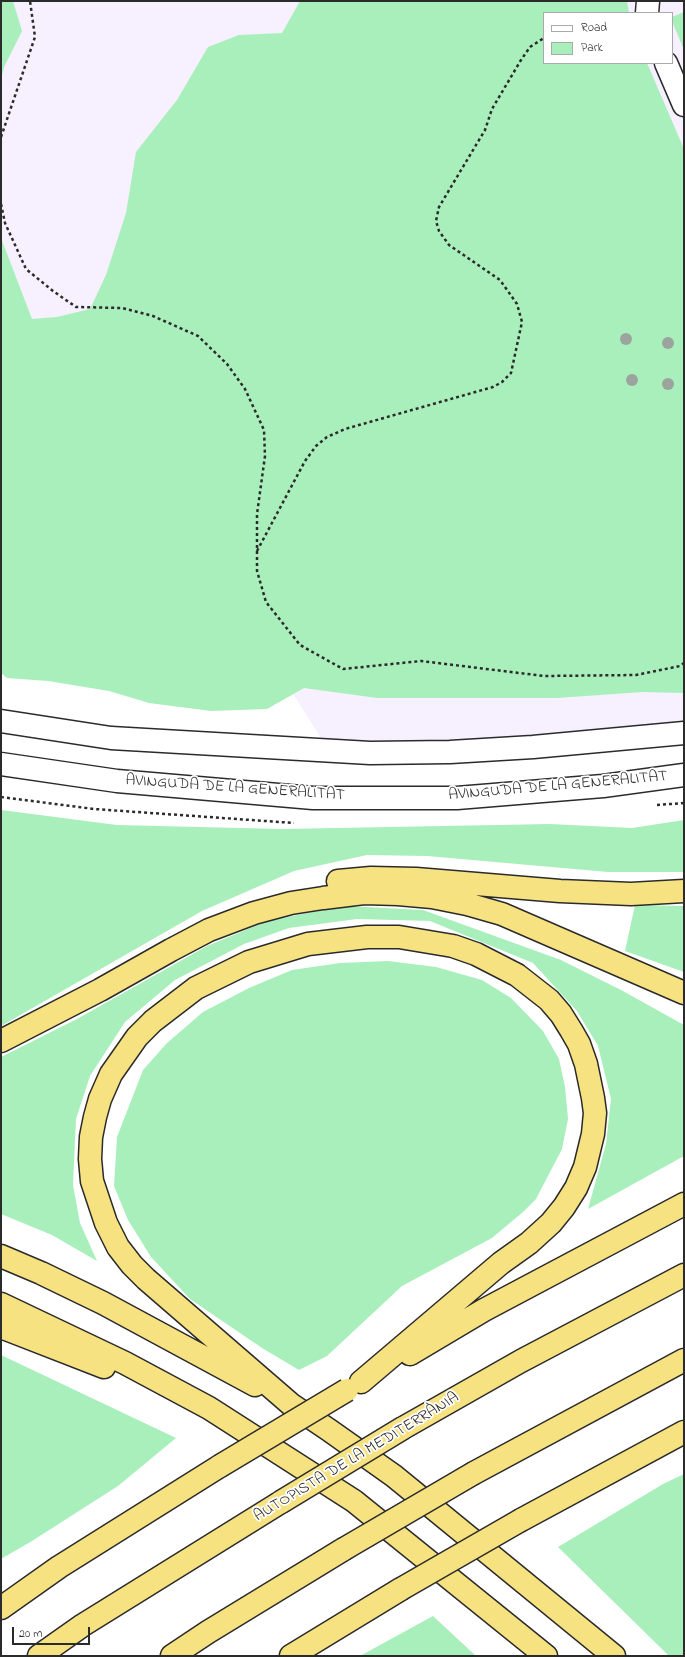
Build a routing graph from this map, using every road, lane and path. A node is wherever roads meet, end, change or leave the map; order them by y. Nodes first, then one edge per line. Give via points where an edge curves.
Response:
1 (30, 1) edge
2 (648, 1) edge
3 (647, 12) edge
4 (543, 39) edge
5 (666, 64) edge
6 (684, 105) edge
7 (1, 137) edge
8 (1, 204) edge
9 (257, 551) junction
10 (684, 663) edge
11 (1, 721) edge
12 (684, 733) edge
13 (1, 764) edge
14 (684, 764) edge
15 (684, 775) edge
16 (603, 786) junction
17 (684, 891) edge
18 (209, 930) junction
19 (684, 993) edge
20 (1, 1041) edge
21 (684, 1204) edge
22 (1, 1256) edge
23 (684, 1275) edge
24 (1, 1304) edge
25 (1, 1327) edge
26 (684, 1360) edge
27 (354, 1386) junction
28 (294, 1407) junction
29 (209, 1408) junction
30 (684, 1432) edge
31 (59, 1567) junction
32 (1, 1592) edge
33 (1, 1608) edge
34 (39, 1656) edge
35 (172, 1656) edge
36 (291, 1656) edge
37 (546, 1656) edge
38 (614, 1656) edge

1 - 7 path via 35,37
2 - 3 street
4 - 9 path via 530,47 492,109 485,130 439,207 436,221 439,231 449,245 500,280 517,304 522,322 511,373 493,387 345,429 327,437 316,446 305,461
5 - 6 street
8 - 9 path via 5,223 26,269 53,291 76,307 122,308 153,316 198,336 227,364 245,389 264,430 266,456 257,514
9 - 10 path via 256,571 266,602 300,645 343,670 421,661 544,676 636,675
11 - 12 street via 112,738 370,753 450,752
13 - 16 street, AVINGUDA DE LA GENERALITAT via 117,781 313,798 458,798
14 - 16 street via 646,769
15 - 16 street, AVINGUDA DE LA GENERALITAT
17 - 18 highway via 560,891 416,879 371,878 333,882 302,890 271,901
18 - 19 highway via 269,909 324,898 364,894 432,897 502,914
18 - 20 highway
21 - 27 highway via 484,1310
22 - 28 highway via 104,1302
23 - 34 highway, AUTOPISTA DE LA MEDITERRÀNIA, bridge via 521,1361 403,1428 83,1625
24 - 29 highway via 125,1363
25 - 29 highway
26 - 35 highway, bridge via 474,1473 344,1549
27 - 28 highway via 501,1263 529,1243 560,1212 576,1188 585,1167 593,1134 595,1114 591,1083 579,1044 553,1005 533,986 500,965 476,954 453,946 399,937 367,937 308,944 249,962 196,988 142,1031 111,1074 95,1117 91,1137 92,1181 106,1223 118,1247 146,1279
27 - 31 highway, bridge
28 - 38 highway via 394,1476
29 - 37 highway via 354,1501
30 - 36 highway, bridge via 521,1520
31 - 32 highway
31 - 33 highway

